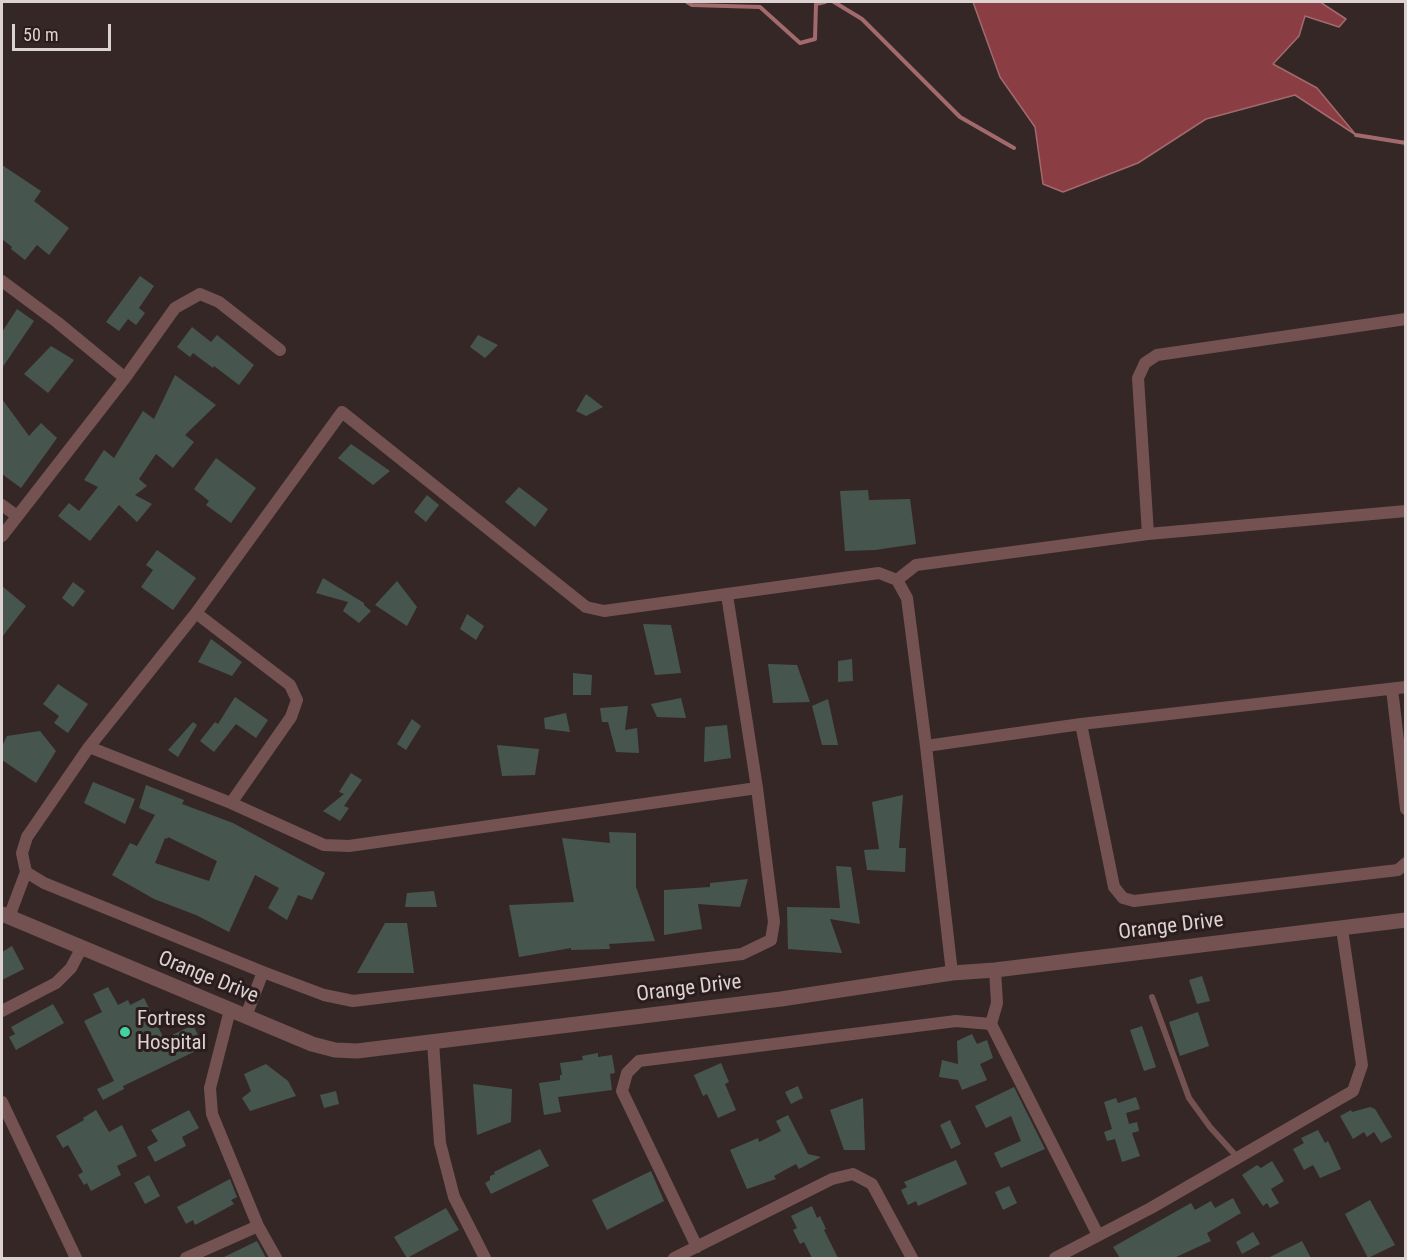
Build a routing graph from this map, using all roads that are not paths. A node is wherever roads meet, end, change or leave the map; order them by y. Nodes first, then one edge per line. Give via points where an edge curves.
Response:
1 (2, 280) edge
2 (1406, 319) edge
3 (280, 350) dead end
4 (125, 378) junction
5 (2, 505) edge
6 (1406, 511) edge
7 (17, 516) junction
8 (1148, 534) junction
9 (2, 536) edge
10 (897, 580) junction
11 (727, 595) junction
12 (196, 613) junction
13 (1406, 687) edge
14 (1392, 689) junction
15 (1082, 724) junction
16 (926, 746) junction
17 (89, 747) junction
18 (757, 788) junction
19 (231, 803) junction
20 (1406, 809) edge
21 (1406, 863) edge
22 (26, 872) junction
23 (5, 916) edge
24 (1406, 920) edge
25 (1342, 929) junction
26 (81, 949) junction
27 (995, 970) junction
28 (263, 972) junction
29 (951, 973) junction
30 (1152, 997) dead end
31 (230, 1010) junction
32 (2, 1011) edge
33 (246, 1017) junction
34 (991, 1024) junction
35 (433, 1042) junction
36 (2, 1102) edge
37 (1239, 1159) junction
38 (258, 1226) junction
39 (1098, 1235) junction
40 (697, 1247) junction
41 (76, 1258) edge
42 (186, 1258) edge
43 (276, 1258) edge
44 (485, 1258) edge
45 (674, 1258) edge
46 (912, 1258) edge
47 (1055, 1258) edge

1 - 4 street
2 - 8 street via 1157,355 1145,363 1138,378
3 - 4 street via 219,302 200,294 174,308
4 - 7 street
5 - 7 street
6 - 8 street
7 - 9 street
8 - 10 street via 916,565
10 - 11 street via 879,573
10 - 16 street via 907,598
11 - 12 street via 604,611 586,607 342,412
11 - 18 street
12 - 17 street
12 - 19 street via 290,686 297,700 291,717
13 - 14 street
14 - 15 street
14 - 20 street
15 - 16 street
15 - 21 street via 1114,888 1123,898 1134,901 1398,870
16 - 29 street
17 - 19 street
17 - 22 street via 27,837 22,853
18 - 19 street via 349,846 324,845
18 - 28 street via 774,922 771,940 742,954 353,1001 324,995
22 - 23 street
22 - 28 street via 44,883
23 - 26 street, Orange Drive
24 - 25 street, Orange Drive
25 - 27 street, Orange Drive
25 - 37 street via 1362,1065 1353,1091
26 - 31 street, Orange Drive
26 - 32 street via 71,968 56,983
27 - 29 street, Orange Drive
27 - 34 street via 997,1003
28 - 33 street
29 - 35 street, Orange Drive via 781,999
30 - 37 lane via 1189,1098
31 - 33 street, Orange Drive
31 - 38 street via 210,1088 212,1114
33 - 35 street, Orange Drive via 335,1050
34 - 39 street
34 - 40 street via 956,1021 639,1061 627,1073 622,1090
35 - 44 street via 440,1143 453,1197
36 - 41 street
37 - 39 street
38 - 42 street
38 - 43 street
39 - 47 street
40 - 45 street
40 - 46 street via 832,1179 853,1174 872,1184

